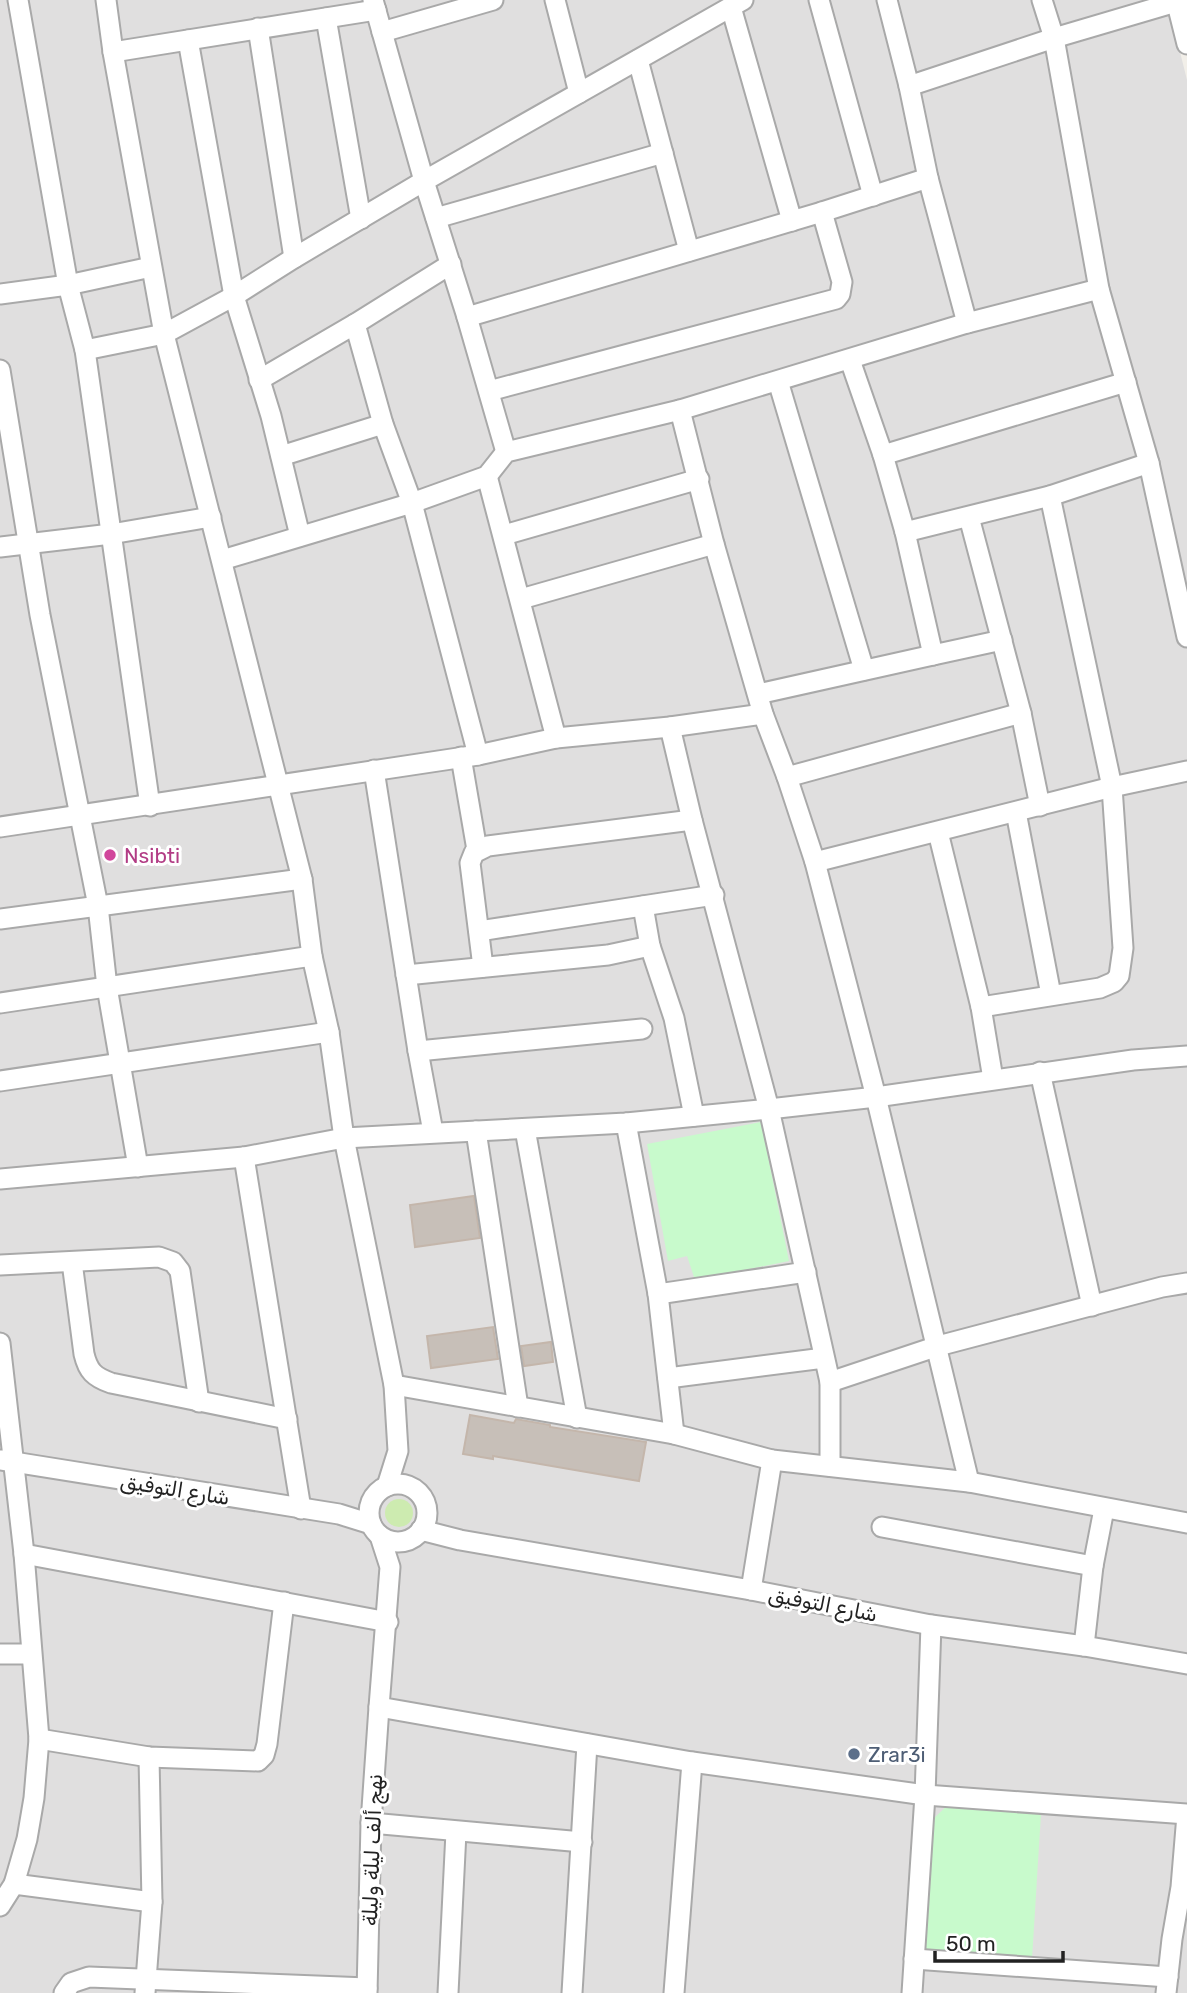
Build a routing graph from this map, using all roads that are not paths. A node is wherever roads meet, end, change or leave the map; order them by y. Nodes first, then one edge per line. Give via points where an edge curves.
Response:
1 (18, 0) edge
2 (106, 0) edge
3 (493, 0) edge
4 (555, 0) edge
5 (819, 0) edge
6 (887, 0) edge
7 (1042, 0) edge
8 (1178, 1) edge
9 (736, 3) edge
10 (374, 5) edge
11 (711, 8) edge
12 (326, 18) junction
13 (258, 29) junction
14 (382, 32) junction
15 (1054, 38) junction
16 (188, 40) junction
17 (1187, 44) edge
18 (113, 52) junction
19 (638, 60) junction
20 (909, 86) junction
21 (579, 93) junction
22 (663, 153) junction
23 (928, 178) junction
24 (424, 181) junction
25 (873, 196) junction
26 (822, 212) junction
27 (436, 218) junction
28 (361, 219) junction
29 (792, 221) junction
30 (689, 251) junction
31 (294, 258) junction
32 (451, 264) junction
33 (151, 267) junction
34 (68, 285) junction
35 (1099, 289) junction
36 (0, 294) edge
37 (234, 296) junction
38 (467, 317) junction
39 (967, 323) junction
40 (355, 324) junction
41 (164, 334) junction
42 (85, 350) junction
43 (850, 360) junction
44 (0, 370) edge
45 (259, 380) junction
46 (778, 381) junction
47 (1126, 382) junction
48 (489, 391) junction
49 (680, 410) junction
50 (383, 424) junction
51 (506, 452) junction
52 (883, 455) junction
53 (281, 456) junction
54 (1149, 463) junction
55 (487, 476) junction
56 (699, 479) junction
57 (1049, 496) junction
58 (412, 503) junction
59 (211, 517) junction
60 (969, 517) junction
61 (905, 532) junction
62 (111, 534) junction
63 (504, 535) junction
64 (300, 536) junction
65 (28, 544) junction
66 (714, 544) junction
67 (0, 547) edge
68 (222, 559) junction
69 (521, 599) junction
70 (1187, 637) edge
71 (1002, 640) junction
72 (933, 655) junction
73 (864, 670) junction
74 (758, 694) junction
75 (1021, 713) junction
76 (763, 714) junction
77 (670, 727) junction
78 (556, 738) junction
79 (469, 756) junction
80 (373, 770) junction
81 (1187, 771) edge
82 (788, 777) junction
83 (279, 784) junction
84 (1112, 787) junction
85 (150, 806) junction
86 (1040, 806) junction
87 (1016, 813) junction
88 (81, 816) junction
89 (692, 820) junction
90 (0, 827) edge
91 (938, 832) junction
92 (477, 850) junction
93 (815, 862) junction
94 (302, 879) junction
95 (714, 895) junction
96 (98, 906) junction
97 (643, 906) junction
98 (0, 919) edge
99 (480, 931) junction
100 (650, 946) junction
101 (312, 956) junction
102 (482, 967) junction
103 (406, 975) junction
104 (107, 987) junction
105 (1051, 995) junction
106 (0, 1003) edge
107 (981, 1007) junction
108 (642, 1029) dead end
109 (329, 1032) junction
110 (418, 1051) junction
111 (1187, 1056) edge
112 (121, 1062) junction
113 (1040, 1072) junction
114 (993, 1079) junction
115 (0, 1081) edge
116 (876, 1097) junction
117 (769, 1109) junction
118 (694, 1116) junction
119 (626, 1123) junction
120 (525, 1129) junction
121 (433, 1132) junction
122 (476, 1132) junction
123 (344, 1138) junction
124 (244, 1157) junction
125 (138, 1167) junction
126 (0, 1179) edge
127 (72, 1262) junction
128 (0, 1265) edge
129 (806, 1272) junction
130 (1187, 1283) edge
131 (658, 1294) junction
132 (1092, 1306) junction
133 (0, 1343) edge
134 (938, 1346) junction
135 (824, 1358) junction
136 (668, 1378) junction
137 (830, 1382) junction
138 (394, 1385) junction
139 (199, 1402) junction
140 (518, 1407) junction
141 (577, 1418) junction
142 (287, 1419) junction
143 (674, 1434) junction
144 (398, 1451) junction
145 (772, 1460) junction
146 (6, 1462) edge
147 (830, 1466) junction
148 (969, 1482) junction
149 (381, 1490) junction
150 (420, 1495) junction
151 (301, 1509) junction
152 (1104, 1509) junction
153 (339, 1514) junction
154 (1187, 1524) edge
155 (883, 1527) dead end
156 (376, 1530) junction
157 (415, 1535) junction
158 (460, 1540) junction
159 (24, 1554) junction
160 (1093, 1566) junction
161 (390, 1567) junction
162 (751, 1590) junction
163 (284, 1602) junction
164 (387, 1622) junction
165 (931, 1625) junction
166 (1084, 1646) junction
167 (0, 1654) edge
168 (31, 1654) junction
169 (1187, 1664) edge
170 (379, 1707) junction
171 (39, 1739) junction
172 (587, 1744) junction
173 (149, 1757) junction
174 (692, 1762) junction
175 (925, 1795) junction
176 (1187, 1815) edge
177 (371, 1823) junction
178 (456, 1832) junction
179 (582, 1842) junction
180 (14, 1884) junction
181 (152, 1902) junction
182 (0, 1906) edge
183 (914, 1959) junction
184 (145, 1985) edge
185 (1167, 1985) edge
186 (367, 1990) edge
187 (64, 1993) edge
188 (449, 1993) edge
189 (572, 1993) edge
190 (674, 1993) edge
191 (912, 1993) edge

1 - 34 street
2 - 18 street
3 - 14 street
4 - 21 street
5 - 25 street
6 - 20 street
7 - 15 street
8 - 15 street
8 - 17 street
9 - 11 street
9 - 29 street
10 - 12 street
10 - 14 street
11 - 19 street
12 - 13 street
12 - 28 street
13 - 16 street
13 - 31 street
14 - 24 street
15 - 20 street
15 - 35 street
16 - 18 street
16 - 37 street
18 - 33 street
19 - 21 street
19 - 22 street
20 - 23 street
21 - 24 street
22 - 27 street
22 - 30 street
23 - 25 street
23 - 39 street
24 - 27 street
24 - 28 street
25 - 26 street
26 - 29 street
26 - 48 street via 842,282 836,299
27 - 32 street
28 - 31 street
29 - 30 street
30 - 38 street
31 - 37 street
32 - 38 street
32 - 40 street
33 - 34 street
33 - 41 street
34 - 36 street
34 - 42 street
35 - 39 street
35 - 47 street
37 - 41 street
37 - 45 street
38 - 48 street
39 - 43 street
40 - 45 street
40 - 50 street
41 - 42 street
41 - 59 street
42 - 62 street
43 - 46 street
43 - 52 street
44 - 65 street
45 - 53 street
46 - 49 street
46 - 73 street
47 - 52 street
47 - 54 street
48 - 51 street
49 - 51 street
49 - 56 street
50 - 53 street
50 - 58 street
51 - 55 street
52 - 61 street
53 - 64 street
54 - 57 street
54 - 70 street
55 - 58 street
55 - 63 street
56 - 63 street
56 - 66 street
57 - 60 street
57 - 84 street
58 - 64 street
58 - 79 street
59 - 62 street
59 - 68 street
60 - 61 street
60 - 71 street
61 - 72 street
62 - 65 street
62 - 85 street
63 - 69 street
64 - 68 street
65 - 67 street
65 - 88 street
66 - 69 street
66 - 74 street
68 - 83 street
69 - 78 street
71 - 72 street
71 - 75 street
72 - 73 street
73 - 74 street
74 - 76 street
75 - 82 street
75 - 86 street
76 - 77 street
76 - 82 street
77 - 78 street
77 - 89 street
78 - 79 street
79 - 80 street
79 - 92 street
80 - 83 street
80 - 103 street
81 - 84 street
82 - 93 street
83 - 85 street
83 - 94 street
84 - 86 street
84 - 105 street via 1123,948 1119,976 1100,988
85 - 88 street
86 - 87 street
87 - 91 street
87 - 105 street
88 - 90 street
88 - 96 street
89 - 92 street
89 - 95 street
91 - 93 street
91 - 107 street
92 - 99 street via 470,863
93 - 116 street
94 - 96 street
94 - 101 street
95 - 97 street
95 - 117 street
96 - 98 street
96 - 104 street
97 - 99 street
97 - 100 street
99 - 102 street
100 - 102 street via 608,955
100 - 118 street via 674,1018
101 - 104 street
101 - 109 street
102 - 103 street
103 - 110 street
104 - 106 street
104 - 112 street
105 - 107 street
107 - 114 street
108 - 110 street
109 - 112 street
109 - 123 street
110 - 121 street
111 - 113 street
112 - 115 street
112 - 125 street
113 - 114 street
113 - 132 street
114 - 116 street
116 - 117 street
116 - 134 street
117 - 118 street
117 - 129 street
118 - 119 street
119 - 120 street
119 - 131 street
120 - 122 street
120 - 141 street
121 - 122 street
121 - 123 street
122 - 140 street
123 - 124 street
123 - 138 street
124 - 125 street
124 - 142 street
125 - 126 street
127 - 128 street
127 - 139 street via 84,1354 91,1372 111,1383
127 - 139 street via 159,1257 173,1262 180,1271
129 - 131 street
129 - 135 street
130 - 132 street
131 - 136 street
132 - 134 street
133 - 146 street
134 - 137 street
134 - 148 street
135 - 136 street
135 - 137 street
136 - 143 street
137 - 147 street
138 - 140 street
138 - 144 street
139 - 142 street
140 - 141 street
141 - 143 street
142 - 151 street
143 - 145 street
144 - 149 street
144 - 150 street
145 - 147 street
145 - 162 street
146 - 151 street, شارع التوفيق
146 - 159 street
147 - 148 street
148 - 152 street
149 - 150 street via 402,1483
149 - 153 street
149 - 156 street via 369,1509
150 - 157 street via 427,1516
150 - 158 street
151 - 153 street, شارع التوفيق
152 - 154 street
152 - 160 street
153 - 156 street, شارع التوفيق
155 - 160 street
156 - 157 street via 394,1542
156 - 161 street
157 - 158 street, شارع التوفيق
157 - 161 street
158 - 162 street, شارع التوفيق
159 - 163 street
159 - 168 street
160 - 166 street
161 - 164 street, نهج ألف ليلة وليلة
162 - 165 street, شارع التوفيق
163 - 164 street
163 - 173 street via 262,1758
164 - 170 street, نهج ألف ليلة وليلة
165 - 166 street, شارع التوفيق
165 - 175 street
166 - 169 street, شارع التوفيق
167 - 168 street
168 - 171 street
170 - 172 street
170 - 177 street, نهج ألف ليلة وليلة
171 - 173 street
171 - 180 street via 27,1839
172 - 174 street
172 - 179 street
173 - 181 street
174 - 175 street
174 - 190 street
175 - 176 street
175 - 183 street
176 - 185 street
177 - 178 street
177 - 186 street, نهج ألف ليلة وليلة
178 - 179 street
178 - 188 street
179 - 189 street
180 - 181 street
180 - 182 street
181 - 184 street
183 - 185 street
183 - 191 street
184 - 186 street
184 - 187 street via 80,1978

